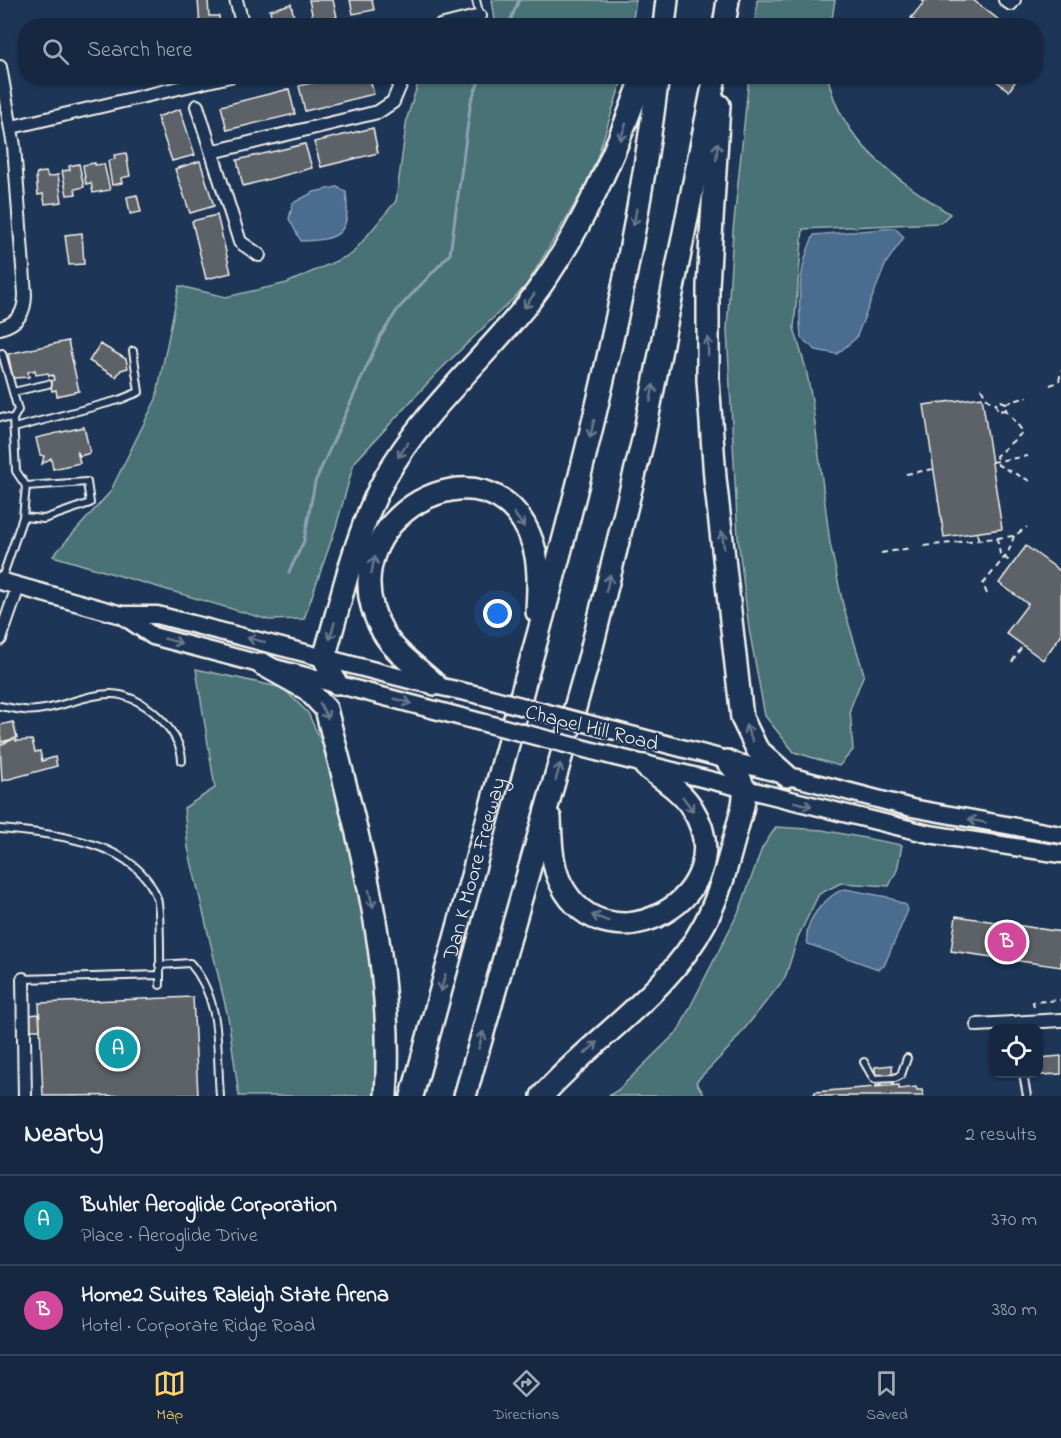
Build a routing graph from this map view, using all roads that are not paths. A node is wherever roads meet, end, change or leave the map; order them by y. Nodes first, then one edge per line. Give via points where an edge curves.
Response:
1 (236, 0) edge
2 (476, 0) edge
3 (728, 0) edge
4 (1005, 0) edge
5 (1014, 0) edge
6 (480, 16) joint
7 (241, 18) edge
8 (472, 18) edge
9 (725, 18) edge
10 (0, 67) edge
11 (196, 84) edge
12 (401, 84) edge
13 (640, 84) edge
14 (656, 84) edge
15 (715, 84) edge
16 (717, 84) edge
17 (197, 106) dead end
18 (12, 127) junction
19 (213, 152) junction
20 (259, 255) dead end
21 (0, 328) edge
22 (133, 351) dead end
23 (2, 353) dead end
24 (48, 384) dead end
25 (13, 392) junction
26 (0, 417) edge
27 (13, 419) junction
28 (14, 428) junction
29 (26, 486) junction
30 (23, 517) junction
31 (0, 583) edge
32 (18, 586) junction
33 (122, 615) junction
34 (0, 639) edge
35 (536, 643) junction
36 (324, 658) junction
37 (262, 664) junction
38 (336, 683) junction
39 (435, 684) junction
40 (0, 706) edge
41 (182, 761) dead end
42 (727, 761) junction
43 (645, 765) junction
44 (786, 776) junction
45 (746, 789) junction
46 (549, 804) junction
47 (0, 829) edge
48 (1061, 835) edge
49 (1061, 854) edge
50 (159, 965) junction
51 (160, 975) junction
52 (23, 979) joint
53 (160, 985) dead end
54 (1061, 1020) edge
55 (1030, 1024) edge
56 (977, 1025) dead end
57 (989, 1025) edge
58 (908, 1058) dead end
59 (864, 1062) dead end
60 (1024, 1078) edge
61 (25, 1096) edge
62 (220, 1096) edge
63 (386, 1096) edge
64 (412, 1096) edge
65 (465, 1096) edge
66 (542, 1096) edge
67 (1027, 1096) edge

1 - 7 street
2 - 6 lane
3 - 9 highway
4 - 5 street via 1011,4
6 - 8 street
10 - 18 street
11 - 18 street
12 - 19 street via 393,102 378,112
13 -> 36 highway via 602,181 558,260 510,325 425,422 386,476 363,526
14 -> 35 highway via 609,356
46 -> 15 highway via 643,440
44 -> 16 highway via 757,749 742,718 715,478 707,331 720,128
17 - 19 street
18 - 21 street via 26,294 22,314
19 - 20 street via 240,242
22 - 28 lane via 139,392
23 - 25 lane
24 - 25 lane
25 - 27 lane via 18,410
26 - 27 lane
27 - 28 lane
28 - 29 lane via 16,471
29 - 30 lane
29 - 30 lane via 87,482 90,503 44,519
30 - 31 lane
31 - 32 main road, Chapel Hill Road
32 - 33 main road, Chapel Hill Road
32 - 34 street
36 -> 33 main road, Chapel Hill Road via 157,615
33 -> 37 main road, Chapel Hill Road via 153,636
39 -> 35 highway via 389,641 375,614 371,593 372,570 381,539 403,512 428,495 448,490 478,491 504,503 524,525 537,561
35 -> 64 highway, Dan K Moore Freeway
36 - 38 highway
36 - 39 main road, Chapel Hill Road
37 - 38 main road, Chapel Hill Road
37 -> 63 highway via 307,689 326,709 379,939 388,1027
38 -> 43 main road, Chapel Hill Road, bridge
39 - 42 main road, Chapel Hill Road, bridge
40 - 41 lane via 38,710 104,694 118,695 149,709 169,726 179,740
42 - 44 main road, Chapel Hill Road
42 - 45 highway via 739,773
43 - 45 main road, Chapel Hill Road
43 -> 46 highway via 674,788 692,809 703,844 701,869 689,893 680,904 659,916 640,923 611,922 574,902 561,884 554,863
48 -> 44 main road, Chapel Hill Road via 912,808
45 -> 49 main road, Chapel Hill Road via 929,834
66 -> 45 highway via 665,977 695,939 724,876
65 -> 46 highway
47 - 50 lane via 102,847 136,867 157,898
50 - 51 lane
50 - 62 lane via 190,963 208,987 213,1004
51 - 52 lane
51 - 53 lane
52 - 61 street
54 - 55 street
56 - 57 street
58 - 59 lane via 901,1075 888,1079 874,1079
60 - 67 lane

